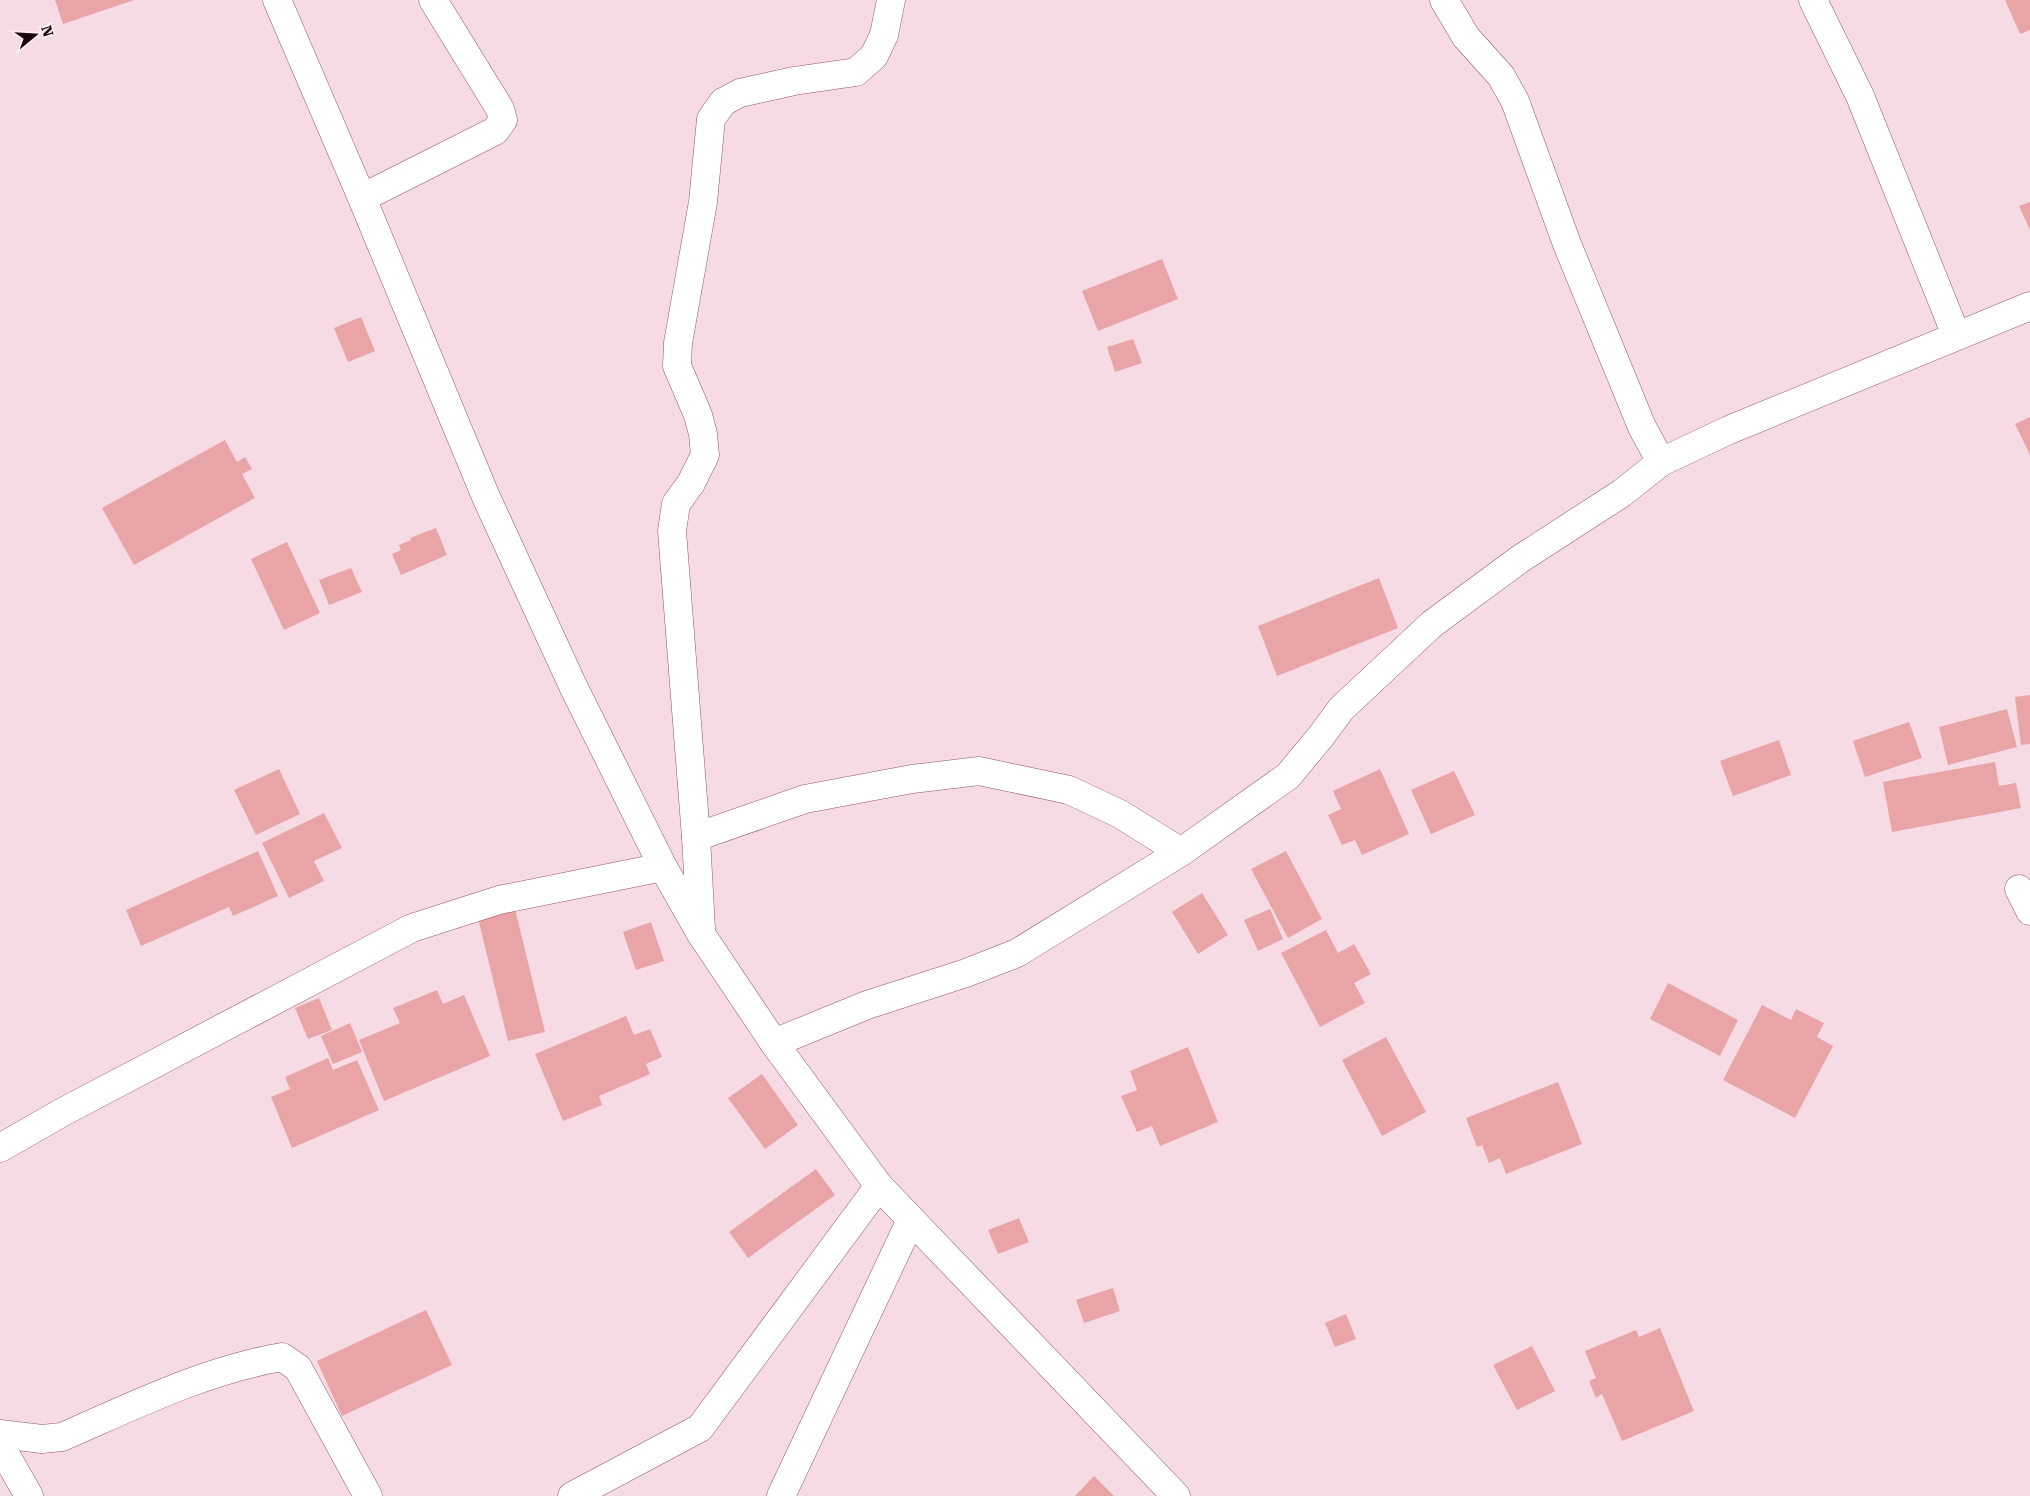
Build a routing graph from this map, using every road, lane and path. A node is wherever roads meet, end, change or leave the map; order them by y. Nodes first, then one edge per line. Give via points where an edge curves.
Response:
1 (277, 0) edge
2 (433, 0) edge
3 (891, 0) edge
4 (1444, 0) edge
5 (1813, 0) edge
6 (362, 198) junction
7 (2030, 306) edge
8 (1956, 335) junction
9 (1661, 462) junction
10 (696, 837) junction
11 (1182, 852) junction
12 (662, 866) junction
13 (701, 934) junction
14 (774, 1043) junction
15 (0, 1148) edge
16 (879, 1186) junction
17 (911, 1220) junction
18 (0, 1434) edge
19 (0, 1445) edge
20 (28, 1496) edge
21 (368, 1496) edge
22 (572, 1496) edge
23 (781, 1496) edge
24 (1176, 1496) edge

1 - 6 street
2 - 6 street via 500,109 502,120 495,131
3 - 10 street via 884,35 874,56 856,72 740,93 723,102 711,119 703,202 677,366 698,415 705,455 676,504 672,532
4 - 9 street via 1466,36 1501,76 1515,101 1567,244 1642,427
5 - 8 street via 1860,96
6 - 12 street via 486,497 574,688
7 - 8 street
8 - 9 street via 1729,430
9 - 11 street via 1622,493 1520,559 1432,624 1341,709 1288,776
10 - 11 street via 805,799 912,779 979,771 1069,790 1120,814
10 - 13 street
11 - 14 street via 1018,953 867,1005
12 - 13 street
12 - 15 street via 499,900 412,928
13 - 14 street
14 - 16 street
16 - 17 street
16 - 22 street via 700,1428
17 - 23 street
17 - 24 street
18 - 21 street via 42,1439 62,1437 197,1379 282,1357 298,1368
19 - 20 street

